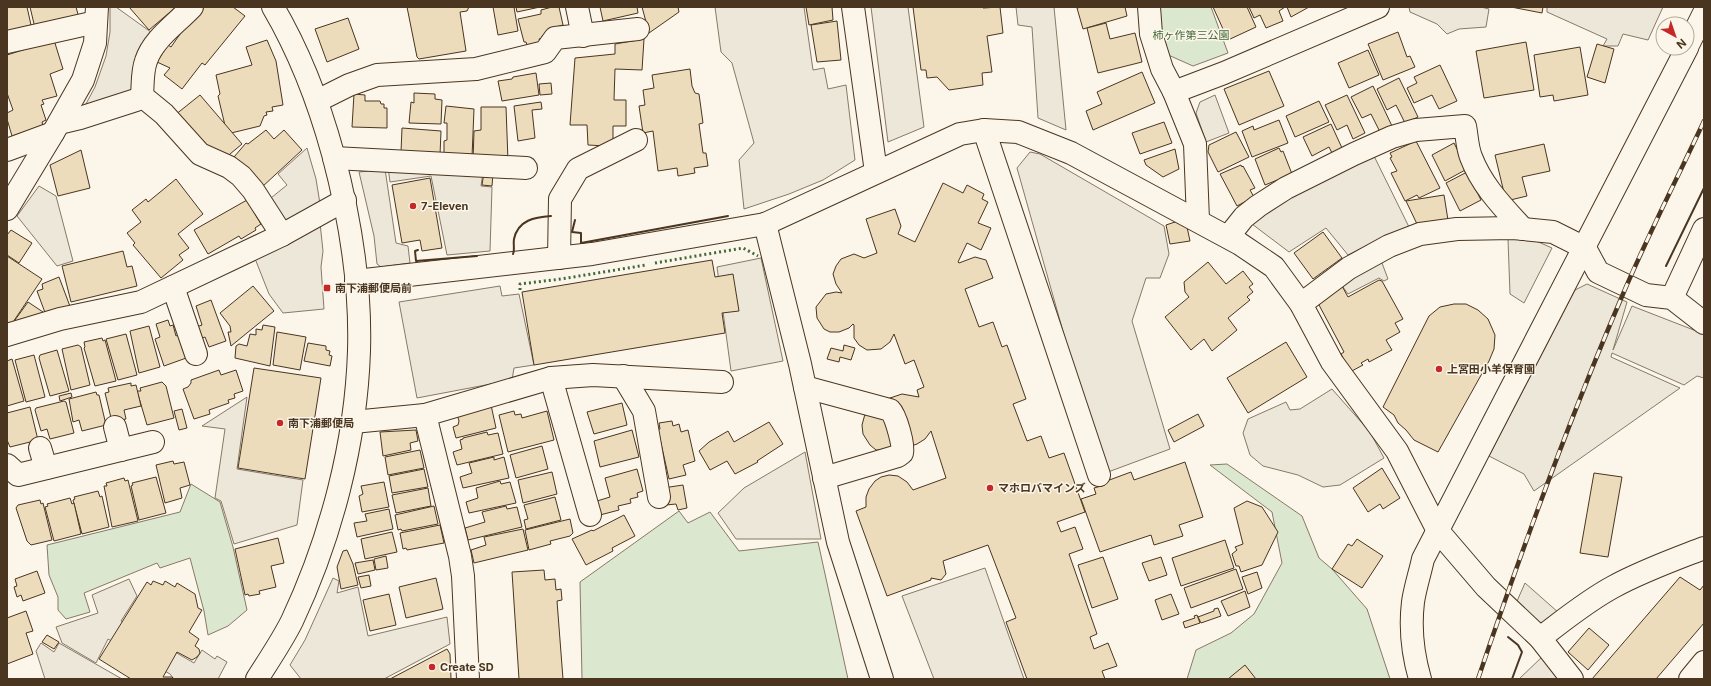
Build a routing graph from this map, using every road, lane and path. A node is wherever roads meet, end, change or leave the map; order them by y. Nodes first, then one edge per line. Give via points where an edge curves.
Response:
1 (192, 7) edge
2 (273, 7) edge
3 (577, 7) edge
4 (853, 7) edge
5 (1149, 7) edge
6 (1378, 7) edge
7 (1704, 13) edge
8 (97, 14) edge
9 (638, 29) dead end
10 (1695, 32) edge
11 (583, 36) junction
12 (7, 42) edge
13 (1683, 56) edge
14 (1174, 92) junction
15 (142, 96) junction
16 (317, 101) junction
17 (56, 128) junction
18 (984, 130) junction
19 (636, 140) dead end
20 (7, 150) edge
21 (334, 158) junction
22 (526, 168) dead end
23 (876, 172) junction
24 (345, 200) junction
25 (7, 208) edge
26 (1198, 220) junction
27 (765, 224) junction
28 (1524, 229) junction
29 (1704, 229) edge
30 (282, 235) junction
31 (1228, 237) junction
32 (1585, 248) junction
33 (559, 258) junction
34 (356, 281) junction
35 (173, 287) junction
36 (1672, 298) junction
37 (1302, 304) junction
38 (1703, 320) edge
39 (7, 335) edge
40 (196, 354) dead end
41 (623, 376) junction
42 (551, 378) junction
43 (722, 382) dead end
44 (805, 387) junction
45 (426, 415) junction
46 (353, 422) junction
47 (115, 427) dead end
48 (153, 442) dead end
49 (121, 450) junction
50 (7, 465) edge
51 (1099, 475) dead end
52 (824, 478) junction
53 (659, 497) dead end
54 (590, 515) dead end
55 (1438, 531) junction
56 (1704, 548) edge
57 (1540, 638) junction
58 (1704, 662) edge
59 (257, 679) edge
60 (468, 679) edge
61 (882, 679) edge
62 (1420, 679) edge
63 (1572, 679) edge
64 (1690, 679) edge

1 - 15 main road via 152,49 144,71
2 - 16 main road
3 - 11 main road
4 - 23 main road
5 - 14 main road via 1153,41 1162,69
6 - 14 main road
7 - 10 main road
8 - 12 main road
8 - 17 main road via 95,43 83,80
9 - 11 main road
11 - 16 main road via 555,38 545,52 476,69 377,75
13 - 32 main road
14 - 26 main road via 1195,144
15 - 17 main road
15 - 30 main road via 167,117 200,154 229,167 241,176
16 - 21 main road
17 - 20 main road
17 - 25 main road
18 - 23 main road via 960,134
18 - 26 main road via 1018,132 1071,153
18 - 51 main road
19 - 33 main road via 578,169 560,199
21 - 22 main road
21 - 24 main road
23 - 27 main road
24 - 30 main road
24 - 34 main road
26 - 31 main road
27 - 33 main road
27 - 44 main road
28 - 31 main road via 1493,196 1479,176 1470,156 1465,126 1416,130 1392,137 1354,154 1286,188 1258,206 1244,217
28 - 32 main road via 1553,232
28 - 37 main road via 1457,229 1420,234 1389,246 1348,268
29 - 36 main road
30 - 35 main road
31 - 37 main road via 1274,267
32 - 36 main road via 1598,272 1646,295
32 - 55 main road
33 - 34 main road
34 - 46 main road via 359,350
35 - 39 main road via 141,302 60,319
35 - 40 main road
36 - 38 main road
37 - 55 main road via 1332,362 1397,451
41 - 42 main road
41 - 43 main road
41 - 53 main road via 644,411
42 - 45 main road
42 - 54 main road
44 - 52 main road
44 - 52 main road via 890,410 902,445 902,453 898,456
45 - 46 main road
45 - 60 main road via 461,562
46 - 59 main road via 329,524 313,568 291,621
47 - 49 main road
48 - 49 main road
49 - 50 main road via 43,458 18,475
52 - 61 main road via 838,542
55 - 57 main road via 1486,587
55 - 62 main road via 1423,559 1413,602 1412,639
56 - 57 main road via 1645,571 1613,587 1588,602
57 - 63 main road
58 - 64 main road

